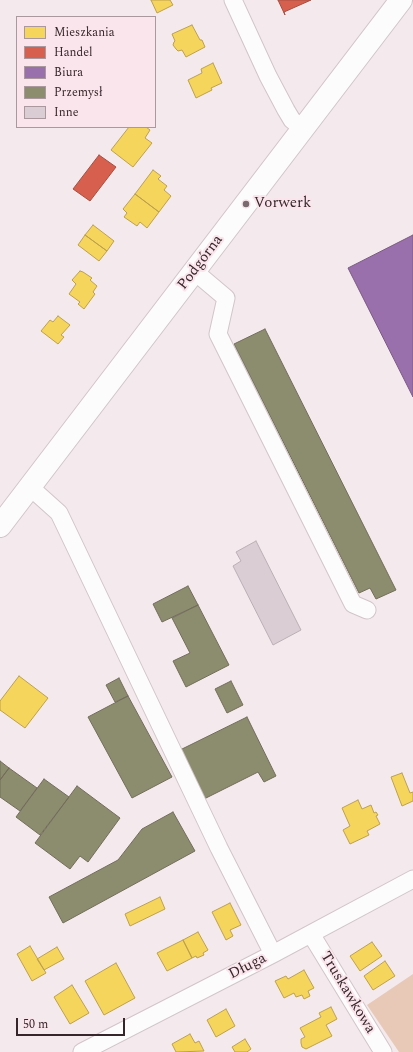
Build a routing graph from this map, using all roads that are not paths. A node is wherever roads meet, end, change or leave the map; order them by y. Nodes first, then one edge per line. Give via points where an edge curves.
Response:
1 (233, 0) edge
2 (401, 0) edge
3 (303, 129) junction
4 (194, 271) junction
5 (30, 487) junction
6 (0, 526) edge
7 (367, 610) dead end
8 (413, 879) edge
9 (311, 934) junction
10 (273, 954) junction
11 (82, 1052) edge
12 (383, 1052) edge

1 - 3 street via 286,110 292,120
2 - 3 main road, Podgórna
3 - 4 main road, Podgórna
4 - 5 main road, Podgórna
4 - 7 street via 226,298 218,334 354,604
5 - 6 main road, Podgórna
5 - 10 street via 59,513 219,848
8 - 9 street, Długa
9 - 10 street, Długa
9 - 12 street, Truskawkowa
10 - 11 street, Długa

